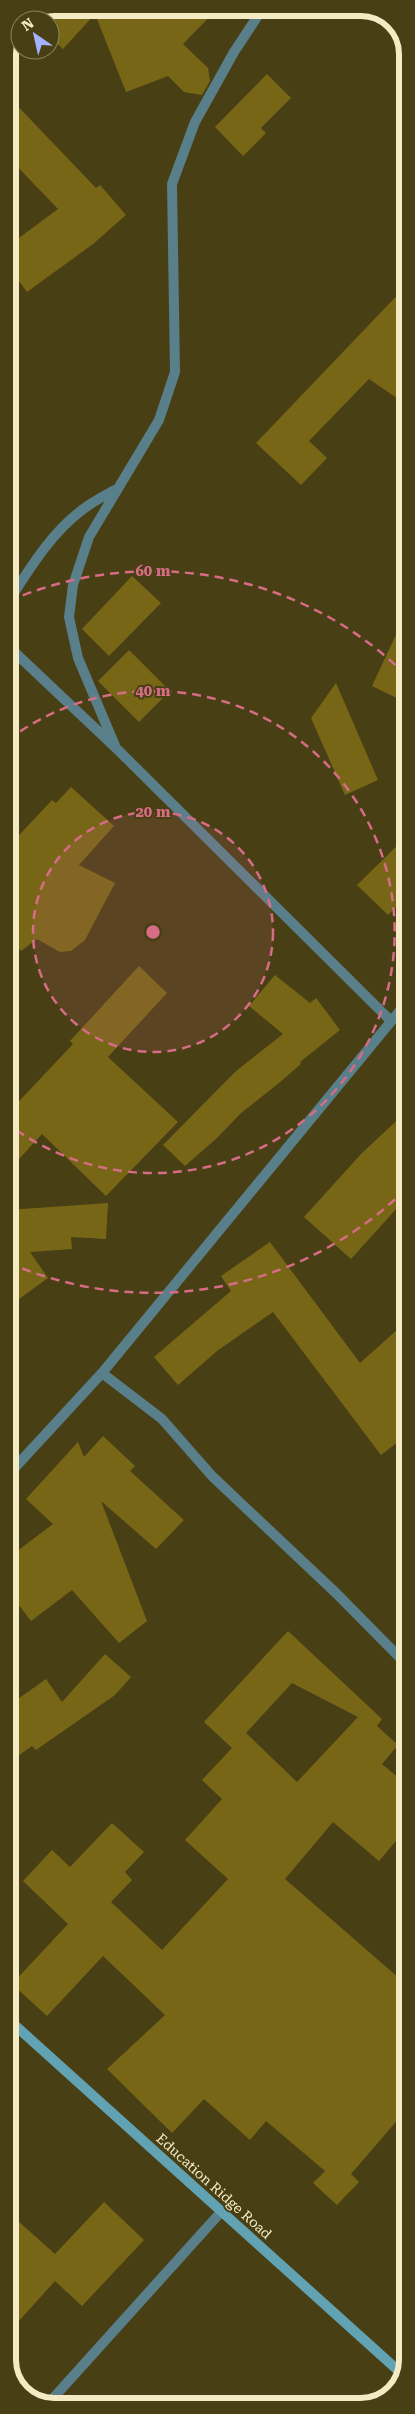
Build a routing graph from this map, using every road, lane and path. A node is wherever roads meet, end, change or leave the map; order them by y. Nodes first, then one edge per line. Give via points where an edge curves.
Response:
1 (258, 16) edge
2 (116, 489) junction
3 (16, 589) edge
4 (16, 654) edge
5 (116, 748) junction
6 (398, 1012) edge
7 (391, 1020) junction
8 (102, 1373) junction
9 (17, 1467) edge
10 (399, 1657) edge
11 (17, 2026) edge
12 (222, 2212) junction
13 (397, 2370) edge
14 (53, 2398) edge

1 - 2 street via 195,122 172,184 175,372 159,420
2 - 3 street via 82,510 59,532
2 - 5 street via 89,537 73,585 69,617 78,658
4 - 5 street
5 - 7 street
6 - 7 street
7 - 8 street
8 - 9 street
8 - 10 street via 162,1419 212,1476
11 - 12 main road, Education Ridge Road
12 - 13 main road, Education Ridge Road
12 - 14 street

